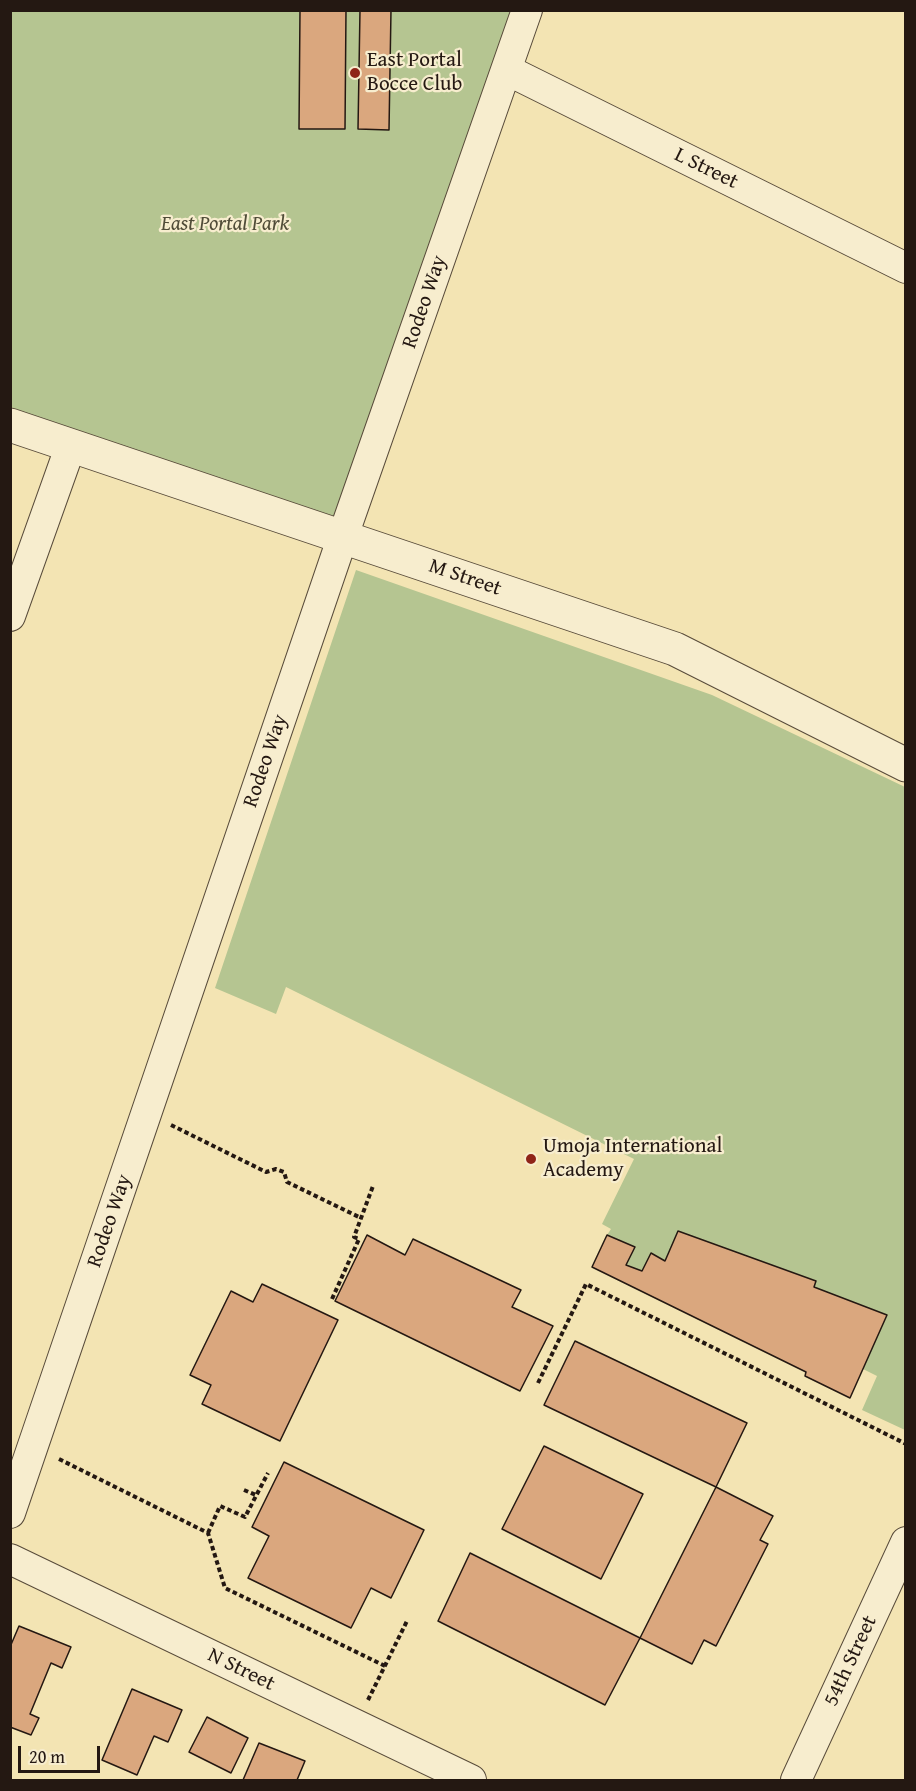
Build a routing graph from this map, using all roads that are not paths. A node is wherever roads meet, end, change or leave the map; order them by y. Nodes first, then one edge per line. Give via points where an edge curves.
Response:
1 (527, 10) edge
2 (507, 70) junction
3 (906, 268) edge
4 (10, 425) edge
5 (71, 445) junction
6 (343, 536) junction
7 (10, 616) edge
8 (906, 765) edge
9 (10, 1513) edge
10 (906, 1542) edge
11 (10, 1559) edge
12 (471, 1780) edge
13 (796, 1780) edge

1 - 2 street, Rodeo Way
2 - 3 street, L Street
2 - 6 street, Rodeo Way
4 - 5 street, M Street
5 - 6 street, M Street
5 - 7 street
6 - 8 street, M Street via 675,649
6 - 9 street, Rodeo Way
10 - 13 street, 54th Street
11 - 12 street, N Street

